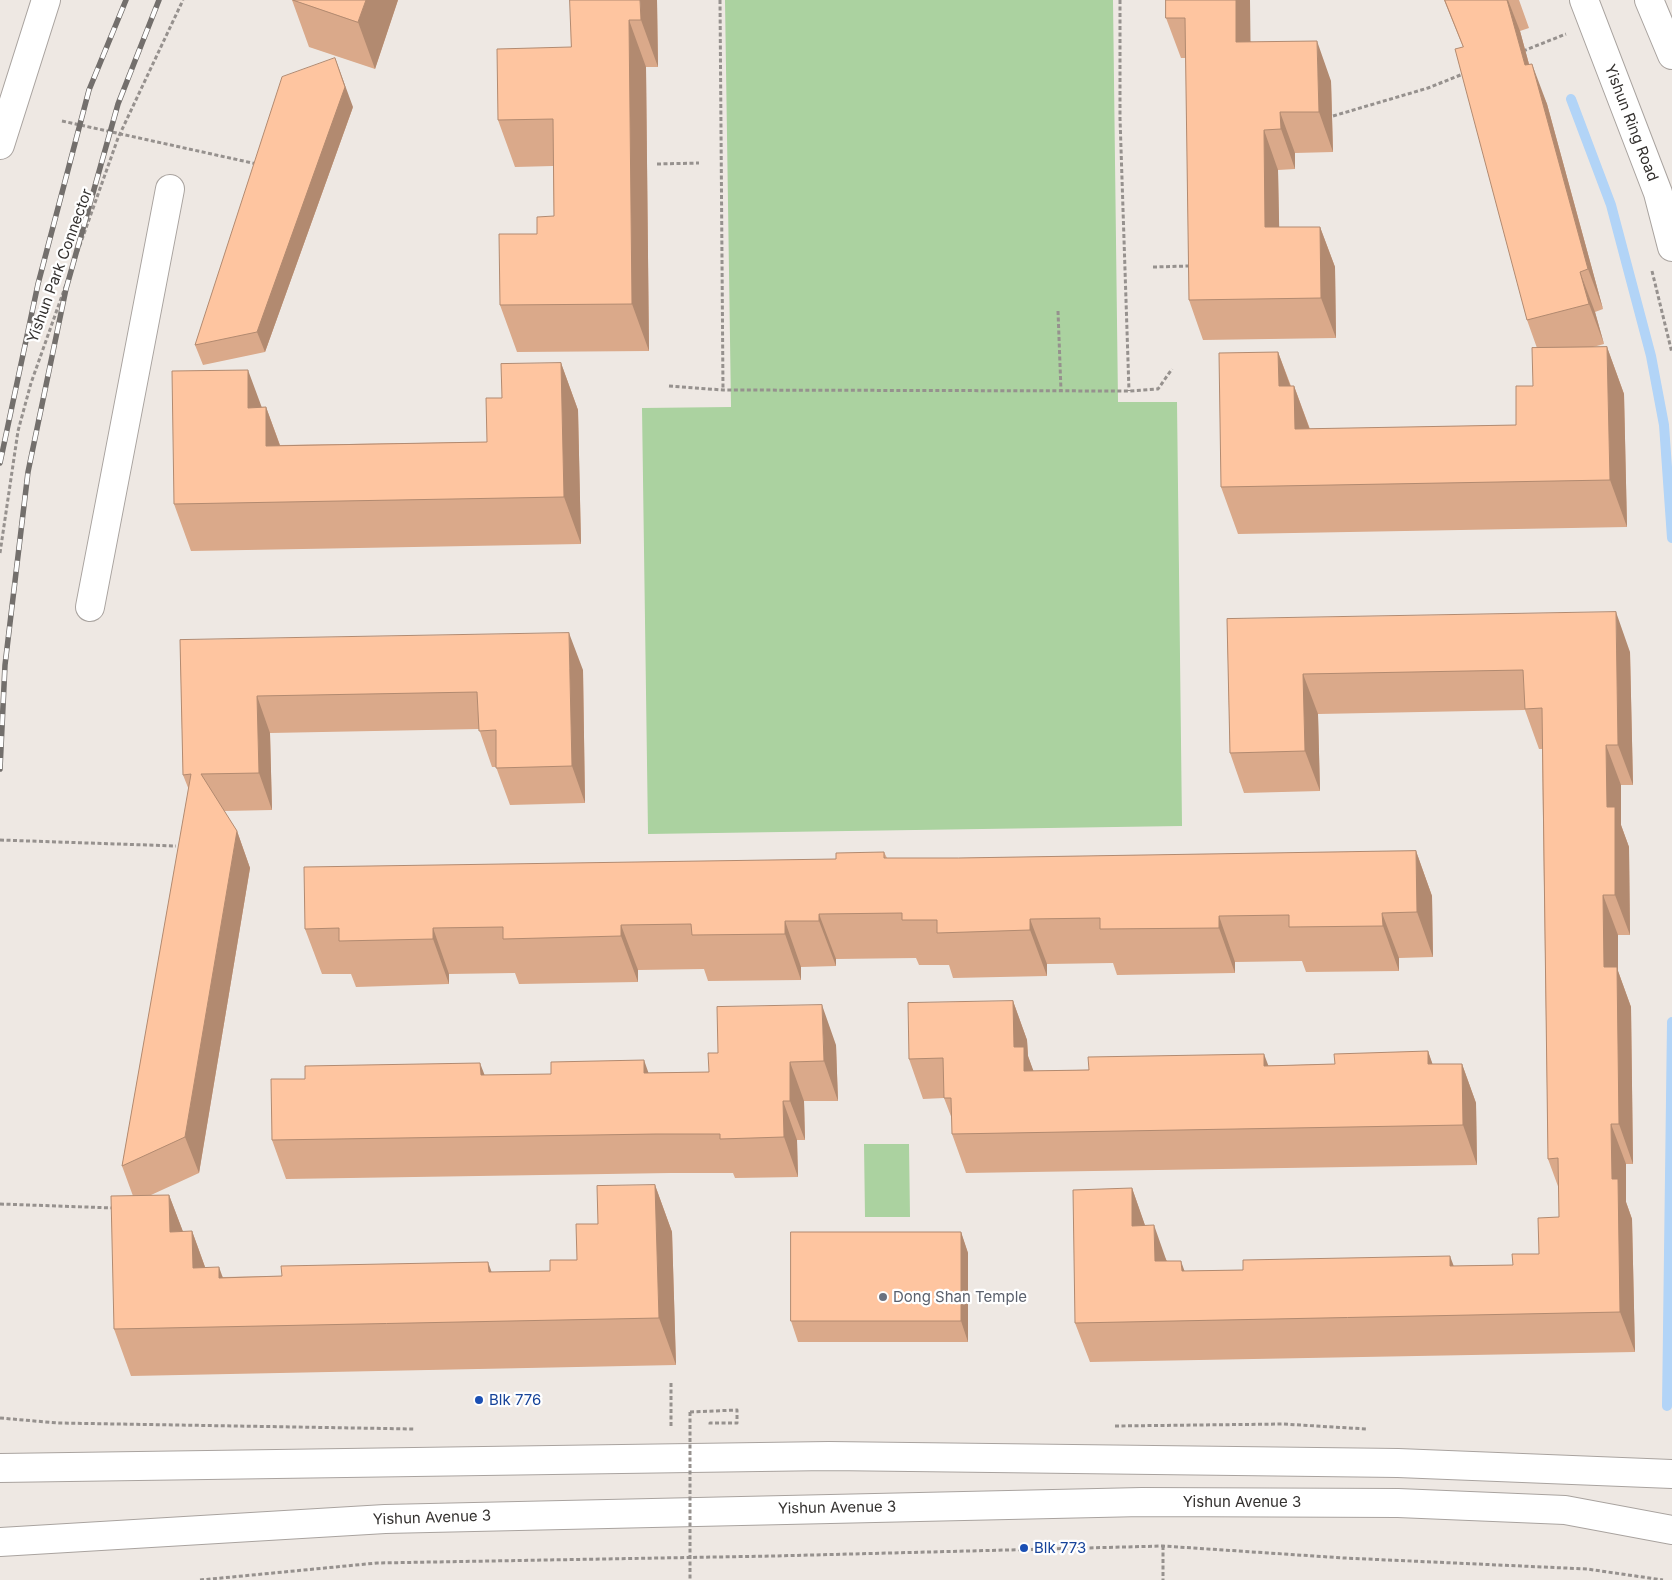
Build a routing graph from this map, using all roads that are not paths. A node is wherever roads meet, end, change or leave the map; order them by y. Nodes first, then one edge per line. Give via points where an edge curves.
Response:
1 (46, 0) edge
2 (1584, 0) edge
3 (1649, 0) edge
4 (1672, 55) edge
5 (0, 145) edge
6 (170, 190) dead end
7 (1672, 247) edge
8 (90, 607) dead end
9 (0, 1456) edge
10 (32, 1467) junction
11 (0, 1468) edge
12 (1672, 1474) edge
13 (1672, 1530) edge
14 (8, 1545) edge

1 - 5 main road
2 - 7 main road, Yishun Ring Road via 1658,193
3 - 4 main road
6 - 8 main road
9 - 10 main road
10 - 11 main road
10 - 12 main road via 829,1456 1398,1463
13 - 14 main road, Yishun Avenue 3 via 1565,1510 1398,1503 1142,1502 385,1519

